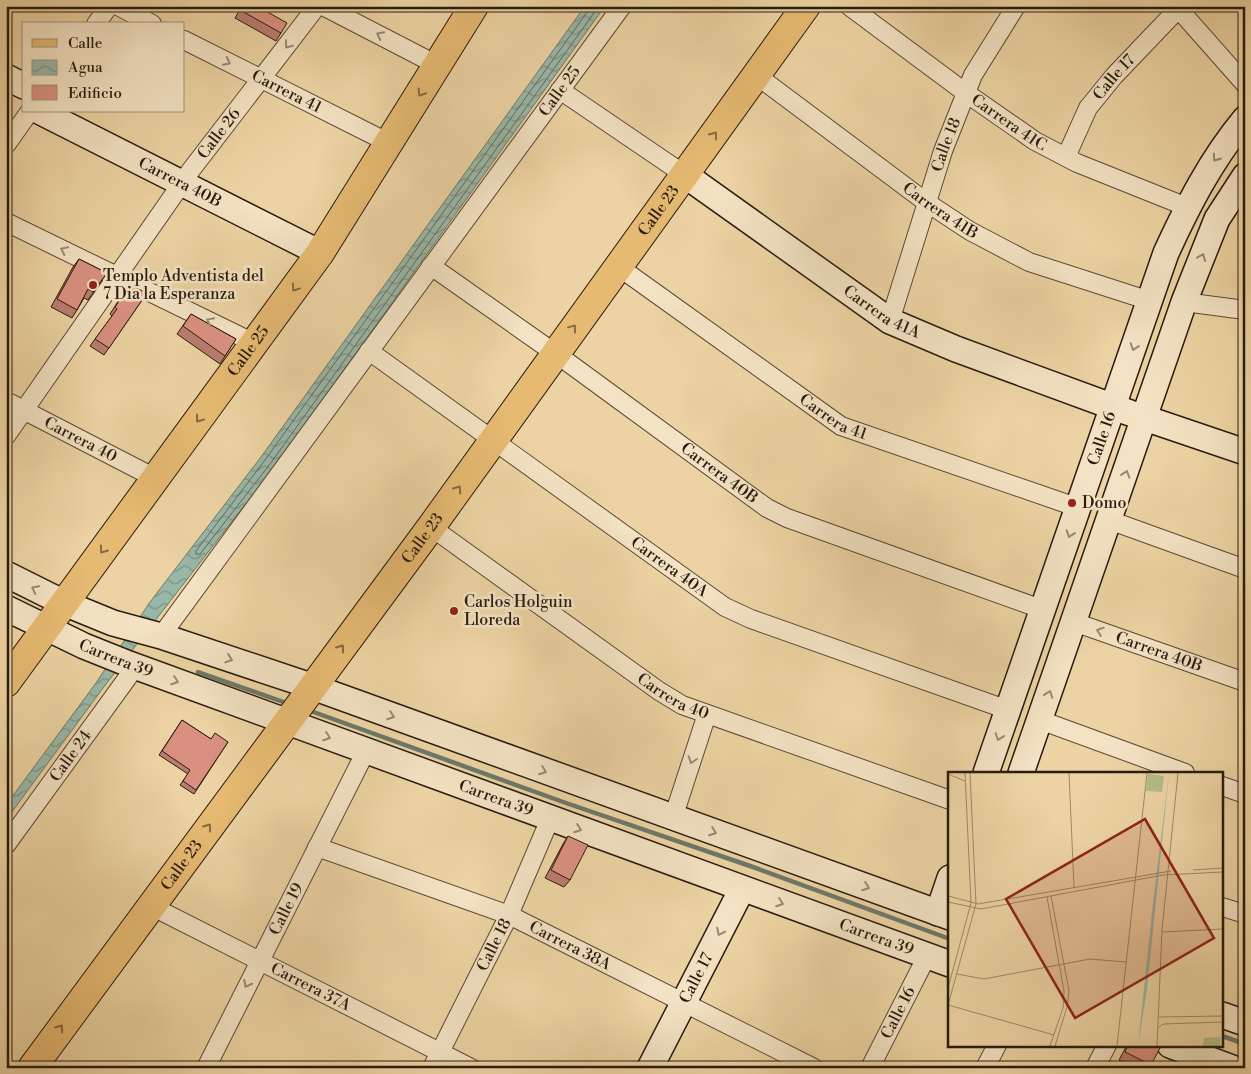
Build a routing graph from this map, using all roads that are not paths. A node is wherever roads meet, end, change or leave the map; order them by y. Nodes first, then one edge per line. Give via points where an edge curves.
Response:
1 (110, 6) edge
2 (118, 6) edge
3 (317, 6) edge
4 (323, 6) edge
5 (474, 6) edge
6 (622, 6) edge
7 (806, 6) edge
8 (849, 6) edge
9 (1016, 6) edge
10 (1177, 8) edge
11 (98, 22) edge
12 (148, 22) edge
13 (185, 41) edge
14 (438, 66) junction
15 (756, 75) junction
16 (6, 77) edge
17 (263, 80) junction
18 (1245, 84) edge
19 (22, 85) edge
20 (560, 90) junction
21 (966, 93) junction
22 (6, 95) edge
23 (22, 103) edge
24 (29, 112) edge
25 (41, 112) edge
26 (75, 112) edge
27 (1245, 119) edge
28 (389, 143) junction
29 (6, 145) edge
30 (1066, 157) junction
31 (685, 175) junction
32 (187, 176) junction
33 (1245, 176) edge
34 (926, 202) junction
35 (1187, 207) junction
36 (6, 222) edge
37 (325, 246) junction
38 (431, 266) junction
39 (619, 267) junction
40 (117, 276) junction
41 (1150, 301) junction
42 (1184, 302) junction
43 (1245, 310) edge
44 (890, 321) junction
45 (254, 343) junction
46 (369, 351) junction
47 (555, 353) junction
48 (6, 401) edge
49 (1114, 408) junction
50 (24, 411) junction
51 (1145, 418) junction
52 (6, 436) edge
53 (492, 440) junction
54 (1245, 452) edge
55 (156, 478) junction
56 (1079, 508) junction
57 (1110, 520) junction
58 (431, 527) junction
59 (1245, 569) edge
60 (6, 574) edge
61 (64, 603) junction
62 (6, 608) edge
63 (1044, 610) junction
64 (1074, 622) junction
65 (46, 628) junction
66 (138, 630) junction
67 (124, 662) junction
68 (1245, 682) edge
69 (6, 683) edge
70 (300, 703) junction
71 (1008, 710) junction
72 (707, 714) junction
73 (1040, 720) junction
74 (366, 751) junction
75 (986, 772) edge
76 (1021, 772) edge
77 (1183, 772) edge
78 (1224, 787) edge
79 (1245, 794) edge
80 (948, 799) edge
81 (673, 818) junction
82 (550, 819) junction
83 (6, 845) edge
84 (317, 847) junction
85 (742, 889) junction
86 (948, 890) edge
87 (151, 906) junction
88 (1224, 908) edge
89 (1245, 914) edge
90 (509, 915) junction
91 (944, 915) edge
92 (938, 960) edge
93 (259, 961) junction
94 (684, 1002) junction
95 (1224, 1016) edge
96 (1245, 1023) edge
97 (996, 1046) edge
98 (1106, 1046) edge
99 (1173, 1046) edge
100 (440, 1052) junction
101 (32, 1068) edge
102 (206, 1068) edge
103 (432, 1068) edge
104 (471, 1068) edge
105 (650, 1068) edge
106 (814, 1068) edge
107 (870, 1068) edge
108 (985, 1068) edge
109 (1095, 1068) edge
110 (1232, 1068) edge

1 - 11 street
2 - 12 street
3 -> 17 street, Calle 26
14 -> 4 street
5 - 14 main road, Calle 25
6 - 20 street, Calle 25
7 - 15 main road, Calle 23
8 - 21 street, Carrera 41C
9 - 21 street, Calle 18 via 994,38
10 - 18 street
10 - 30 street, Calle 17 via 1088,108
13 -> 17 street, Carrera 41
14 -> 28 main road, Calle 25
31 -> 15 main road, Calle 23
15 - 34 street, Carrera 41B
16 - 19 street
17 - 28 street, Carrera 41
17 - 32 street, Calle 26
20 - 31 street, Carrera 41A
20 - 38 street, Calle 25
21 - 30 street, Carrera 41C via 1035,141
21 - 34 street, Calle 18
22 - 23 street
24 - 29 street
25 - 32 street, Carrera 40B
26 - 32 street, Carrera 40B
27 -> 35 street, Calle 16 via 1208,170
28 - 37 main road, Calle 25
30 - 35 street, Carrera 41C
31 - 39 main road, Calle 23
31 - 44 street, Carrera 41A
32 - 37 street, Carrera 40B
32 - 40 street, Calle 26
42 -> 33 street, Calle 16 via 1217,219
34 - 41 street, Carrera 41B via 970,231 1029,262
34 - 44 street, Calle 18
35 - 41 street, Calle 16 via 1166,253
40 -> 36 street
37 -> 45 main road, Calle 25
38 - 46 street, Calle 25
38 - 47 street, Carrera 40B
47 -> 39 main road, Calle 23
39 - 56 street, Carrera 41 via 841,426
45 -> 40 street
40 - 50 street, Calle 26
41 -> 49 street, Calle 16
42 - 43 street
42 - 51 street, Calle 16
44 - 49 street, Carrera 41A
45 -> 55 main road, Calle 25
46 - 53 street, Carrera 40A
46 - 66 street, Calle 25
47 - 53 main road, Calle 23
47 - 63 street, Carrera 40B via 774,512
48 - 50 street, Carrera 40
49 - 51 street, Carrera 41A
49 - 56 street, Calle 16
50 - 52 street, Calle 26
50 - 55 street, Carrera 40
51 - 54 street, Carrera 41A
57 -> 51 street, Calle 16
58 -> 53 main road, Calle 23
53 - 71 street, Carrera 40A via 725,606 750,619
55 -> 61 main road, Calle 25
56 -> 63 street, Calle 16
57 - 59 street
57 - 64 street, Calle 16
70 -> 58 main road, Calle 23
58 - 72 street, Carrera 40 via 659,691 682,705
61 -> 60 street, Carrera 39
61 - 65 main road, Calle 25
61 - 66 street, Carrera 39
62 - 65 street, Carrera 39
63 - 71 street, Calle 16
68 -> 64 street, Carrera 40B
73 -> 64 street, Calle 16
65 - 66 street, Carrera 39
65 - 67 street, Carrera 39
65 - 69 main road, Calle 25
66 -> 70 street, Carrera 39
67 -> 70 street, Carrera 39
67 - 83 street, Calle 24
70 -> 74 street, Carrera 39
70 -> 81 street, Carrera 39
87 -> 70 main road, Calle 23
71 -> 75 street, Calle 16
72 - 80 street, Carrera 40
72 -> 81 street
73 - 76 street, Calle 16
73 - 77 street
74 - 82 street, Carrera 39
74 - 84 street, Calle 19
78 - 79 street
81 -> 91 street, Carrera 39
82 -> 85 street, Carrera 39
82 - 90 street, Calle 18
84 - 90 street, Carrera 38A
84 - 93 street, Calle 19
85 -> 92 street, Carrera 39
85 -> 94 street, Calle 17
86 - 91 street
87 - 93 street, Carrera 37A
101 -> 87 main road, Calle 23
88 - 89 street
90 - 94 street, Carrera 38A
90 - 100 street, Calle 18
92 - 107 street, Calle 16
93 - 100 street, Carrera 37A
93 -> 102 street, Calle 19
94 - 105 street, Calle 17
94 - 106 street, Carrera 38A
95 - 96 street
97 - 108 street
98 - 109 street
99 - 110 street
100 - 103 street, Calle 18
100 - 104 street, Carrera 37A

